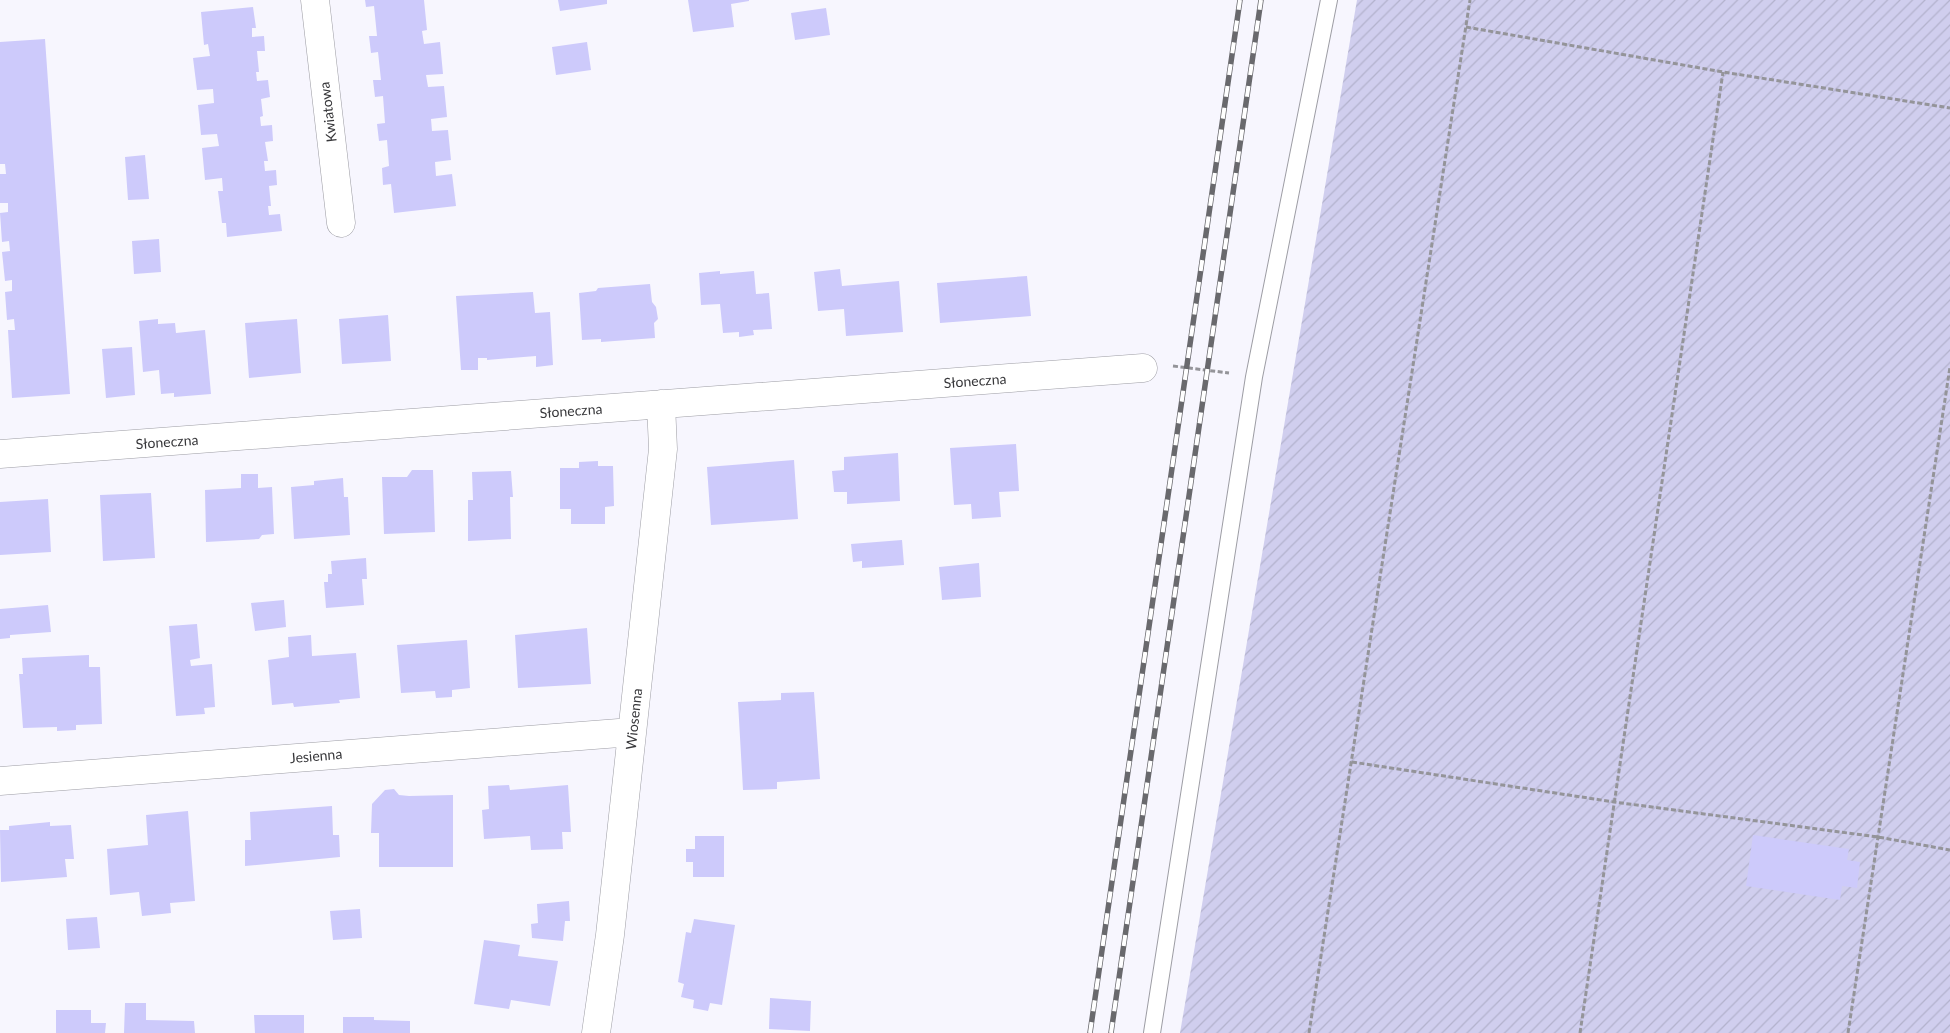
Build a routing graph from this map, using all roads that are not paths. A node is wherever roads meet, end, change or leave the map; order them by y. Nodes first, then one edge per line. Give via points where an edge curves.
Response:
1 (315, 0) edge
2 (1329, 0) edge
3 (341, 223) dead end
4 (1143, 368) dead end
5 (661, 404) junction
6 (0, 454) edge
7 (632, 732) junction
8 (0, 781) edge
9 (596, 1033) edge
10 (1152, 1033) edge

1 - 3 street, Kwiatowa
2 - 10 lane via 1254,377
4 - 5 street, Słoneczna
5 - 6 street, Słoneczna
5 - 7 street, Wiosenna via 663,449
7 - 8 street, Jesienna
7 - 9 street, Wiosenna

